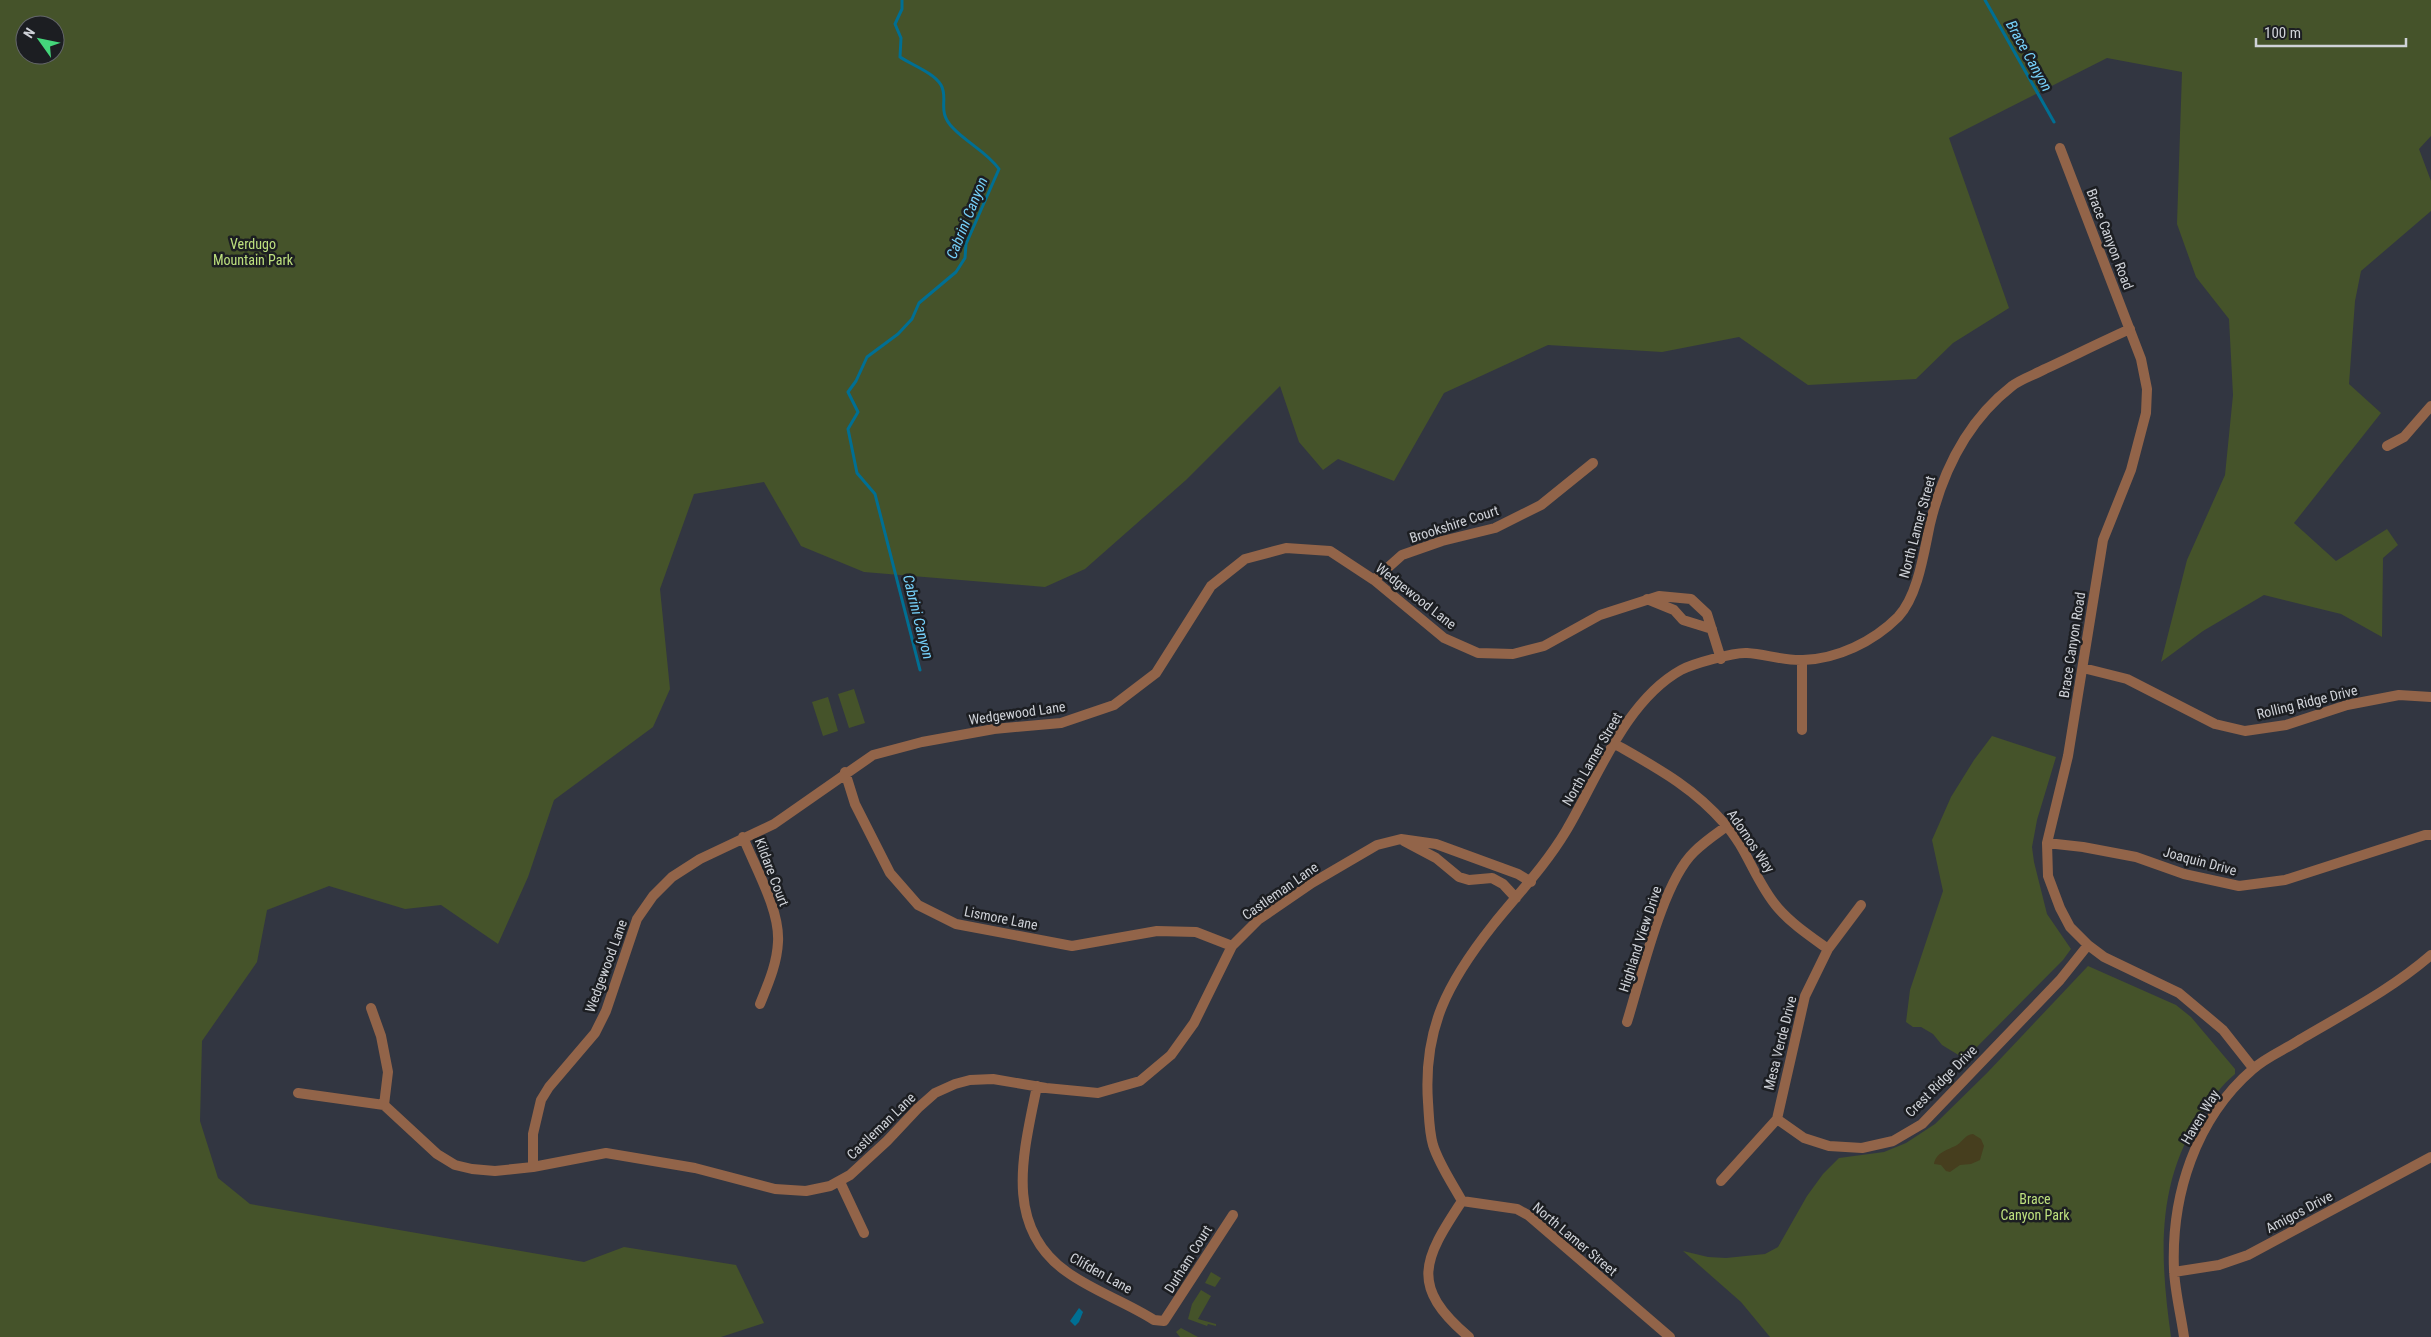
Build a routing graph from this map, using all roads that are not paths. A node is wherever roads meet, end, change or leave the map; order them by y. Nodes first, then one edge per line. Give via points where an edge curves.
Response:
1 (2060, 148) dead end
2 (2130, 329) junction
3 (2431, 406) edge
4 (2386, 446) dead end
5 (1593, 463) dead end
6 (1374, 580) junction
7 (1647, 599) junction
8 (1712, 629) junction
9 (1721, 659) junction
10 (1802, 660) junction
11 (2083, 668) junction
12 (2431, 697) edge
13 (1802, 730) dead end
14 (1615, 744) junction
15 (846, 772) junction
16 (1727, 826) junction
17 (2431, 835) edge
18 (743, 837) junction
19 (1401, 839) junction
20 (2047, 843) junction
21 (1531, 882) junction
22 (1516, 898) junction
23 (1861, 905) dead end
24 (2088, 945) junction
25 (1232, 946) junction
26 (1828, 949) junction
27 (2431, 955) edge
28 (760, 1004) dead end
29 (371, 1008) dead end
30 (1628, 1022) dead end
31 (2253, 1068) junction
32 (1036, 1086) junction
33 (298, 1094) dead end
34 (384, 1104) junction
35 (1777, 1119) junction
36 (2431, 1157) edge
37 (533, 1167) junction
38 (1721, 1181) dead end
39 (840, 1182) junction
40 (1462, 1200) junction
41 (1233, 1215) dead end
42 (864, 1233) dead end
43 (2174, 1272) junction
44 (1167, 1318) joint
45 (1469, 1337) edge
46 (1670, 1337) edge
47 (2184, 1337) edge

1 - 2 street, Brace Canyon Road
2 - 10 street, North Lamer Street via 2014,384 1984,412 1959,446 1948,468 1937,496 1915,586 1900,616 1869,640 1841,653
2 - 11 street, Brace Canyon Road via 2147,389 2146,413 2131,470 2103,540
3 - 4 street via 2404,437
5 - 6 street, Brookshire Court via 1541,505 1495,528 1402,555
6 - 7 street, Wedgewood Lane via 1444,638 1478,653 1513,654 1544,646 1600,615
6 - 15 street, Wedgewood Lane via 1330,551 1286,548 1245,559 1211,586 1156,673 1114,705 1061,724 994,729 922,742 872,755
7 - 8 street via 1674,610 1683,620
7 - 8 street, Wedgewood Lane via 1659,596 1690,599 1707,614
8 - 9 street, Wedgewood Lane
9 - 10 street, North Lamer Street via 1743,652
9 - 14 street, North Lamer Street via 1699,662 1668,678 1646,696
10 - 13 street
11 - 12 street, Rolling Ridge Drive via 2128,679 2215,724 2245,731 2286,725 2347,705 2399,695
11 - 20 street, Brace Canyon Road via 2068,756
14 - 16 street, Adornos Way via 1674,777 1702,798
14 - 21 street, North Lamer Street via 1565,834
15 - 18 street, Wedgewood Lane via 774,824
15 - 25 street, Lismore Lane via 856,804 890,873 918,905 956,924 1072,946 1156,931 1196,932
16 - 26 street, Adornos Way via 1777,907
16 - 30 street, Highland View Drive via 1693,853 1676,877
17 - 20 street, Joaquin Drive via 2285,880 2240,886 2184,874 2136,857
18 - 28 street, Kildare Court via 774,912 778,941 774,970
18 - 37 street, Wedgewood Lane via 672,877 637,919 606,1011 595,1033 541,1100 533,1134
19 - 21 street, Castleman Lane via 1436,844 1518,874
19 - 22 street via 1436,858 1459,877 1468,880 1492,878
19 - 25 street, Castleman Lane via 1377,845 1312,883 1258,920
20 - 24 street, Brace Canyon Road via 2048,876 2060,908 2070,926
21 - 22 street, North Lamer Street
22 - 40 street, North Lamer Street via 1461,968 1434,1024 1429,1046 1426,1072 1429,1125 1434,1147
23 - 26 street, Mesa Verde Drive
24 - 31 street, Brace Canyon Road via 2104,957 2180,993 2223,1030
24 - 35 street, Crest Ridge Drive via 2060,980 1922,1124 1893,1141 1862,1148 1829,1146 1804,1138
25 - 32 street, Castleman Lane via 1194,1023 1171,1055 1140,1081 1098,1093
26 - 35 street, Mesa Verde Drive via 1805,996
27 - 31 street, Haven Way via 2406,976
29 - 34 street via 388,1072
31 - 43 street, Haven Way via 2225,1099 2204,1131 2189,1163 2179,1193 2174,1230
32 - 39 street, Castleman Lane via 993,1079 955,1084 918,1108 887,1141
32 - 44 street, Clifden Lane via 1021,1170 1021,1190 1036,1239 1048,1257 1084,1282 1154,1320 1159,1322
33 - 34 street
34 - 37 street, Castleman Lane via 438,1154 455,1165 495,1171
35 - 38 street, Mesa Verde Drive
36 - 43 street, Amigos Drive via 2248,1255 2219,1265
37 - 39 street, Castleman Lane via 606,1153 695,1168 775,1189 806,1191
39 - 42 street
40 - 45 street via 1433,1250 1429,1267 1430,1292 1446,1318
40 - 46 street, North Lamer Street via 1517,1209 1528,1215
41 - 44 street, Durham Court
43 - 47 street, Haven Way

